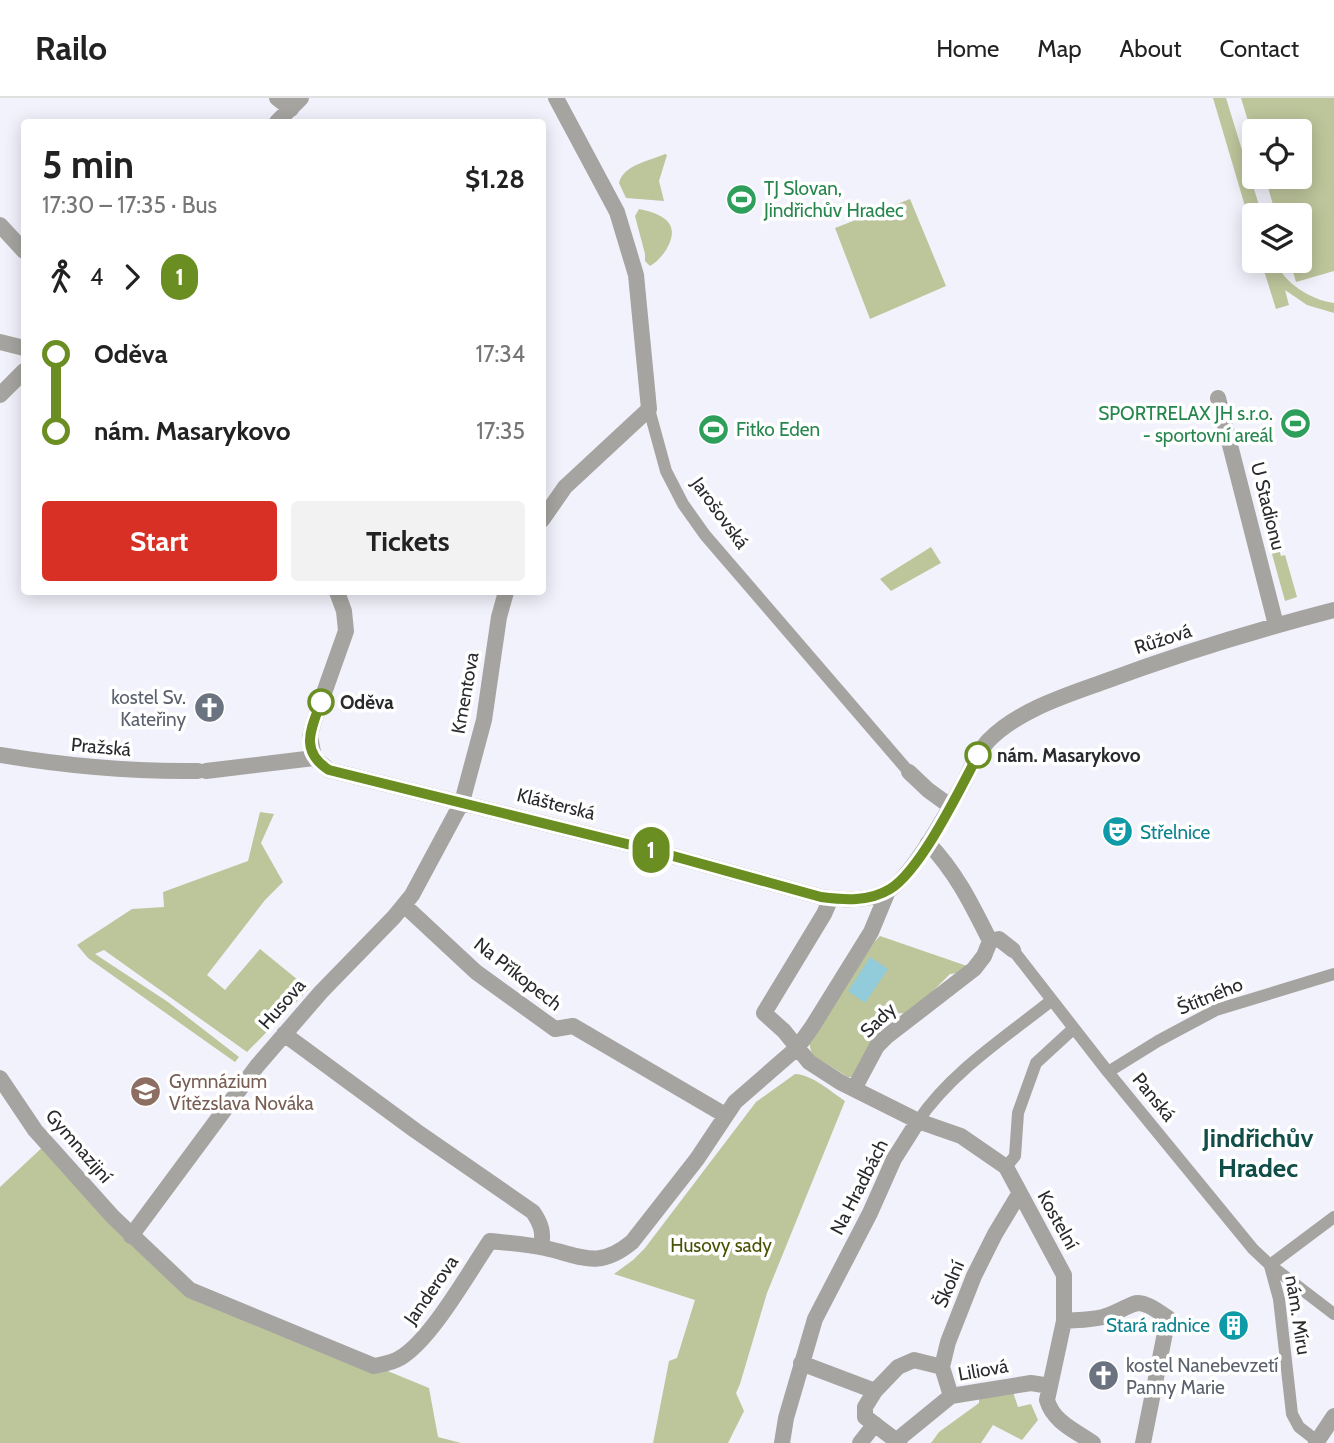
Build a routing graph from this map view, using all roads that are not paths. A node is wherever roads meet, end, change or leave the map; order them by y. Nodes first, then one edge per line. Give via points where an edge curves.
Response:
1 (277, 98) edge
2 (556, 98) edge
3 (294, 110) edge
4 (0, 225) edge
5 (21, 248) edge
6 (0, 342) edge
7 (21, 347) edge
8 (21, 374) edge
9 (0, 395) edge
10 (1218, 398) dead end
11 (649, 409) junction
12 (546, 514) edge
13 (338, 595) edge
14 (505, 595) edge
15 (1334, 610) edge
16 (1276, 625) junction
17 (0, 755) edge
18 (314, 758) junction
19 (909, 772) joint
20 (462, 802) junction
21 (950, 806) junction
22 (928, 843) junction
23 (888, 891) junction
24 (831, 898) junction
25 (405, 906) junction
26 (990, 941) junction
27 (1013, 950) joint
28 (1334, 974) edge
29 (1052, 1000) junction
30 (1073, 1029) junction
31 (284, 1034) junction
32 (797, 1048) junction
33 (1108, 1072) junction
34 (0, 1078) edge
35 (854, 1089) junction
36 (725, 1115) junction
37 (918, 1121) junction
38 (1006, 1167) junction
39 (1019, 1194) junction
40 (1334, 1217) edge
41 (131, 1236) junction
42 (541, 1247) junction
43 (1270, 1265) junction
44 (1334, 1314) edge
45 (1064, 1321) junction
46 (801, 1363) junction
47 (942, 1367) junction
48 (1050, 1386) junction
49 (875, 1391) junction
50 (951, 1396) junction
51 (1334, 1416) edge
52 (874, 1424) junction
53 (898, 1442) edge
54 (1316, 1442) edge
55 (782, 1443) edge
56 (860, 1443) edge
57 (1093, 1443) edge
58 (1143, 1443) edge

1 - 3 street
2 - 11 street, Jarošovská via 617,212 629,250 636,275
4 - 5 street
6 - 7 street
8 - 9 street
10 - 16 street, U Stadionu
11 - 12 street via 565,487
11 - 19 street, Jarošovská via 666,471 705,535
13 - 18 street via 346,631 310,736
14 - 20 street, Kmentova via 484,720
15 - 16 street, Růžová
16 - 21 street, Růžová via 1105,681 1050,702 1010,724 984,747
17 - 18 street, Pražská via 144,772 202,771
18 - 20 street, Klášterská via 329,770
19 - 21 street, Jarošovská
20 - 24 street, Klášterská
20 - 25 street, Husova
21 - 22 street, Růžová
22 - 23 street, Růžová
22 - 26 street via 966,892
23 - 24 street, Klášterská via 857,899
23 - 32 street, Janderova via 871,932
24 - 32 street via 764,1013
25 - 31 street, Husova
25 - 36 street, Na Příkopech via 476,972 555,1029 573,1026
26 - 27 street via 999,939
26 - 35 street, Sady via 974,969 877,1046
27 - 29 street, Panská
28 - 33 street, Štítného via 1216,1010
29 - 30 street, Panská
29 - 37 street, Na Hradbách via 952,1080
30 - 33 street, Panská
30 - 38 street via 1036,1063 1018,1113 1015,1156
31 - 41 street, Husova
31 - 42 street via 533,1212 543,1236
32 - 35 street via 809,1062
32 - 36 street, Janderova via 745,1091
33 - 43 street, Panská
34 - 41 street, Gymnazijní via 36,1130
35 - 37 street, Kostelní
36 - 42 street, Janderova via 697,1159 638,1235 618,1253 586,1259
37 - 38 street, Kostelní via 961,1136
37 - 46 street, Na Hradbách via 894,1159 815,1319
38 - 39 street, Kostelní
39 - 45 street, Kostelní via 1064,1275
39 - 47 street, Školní via 974,1276
40 - 43 street, nám. Míru
41 - 42 street, Janderova via 190,1290 374,1366 400,1359 426,1336 490,1241
43 - 44 street, Panská
43 - 54 street, nám. Míru via 1279,1299 1292,1413 1299,1427
45 - 48 street, Kostelní
45 - 58 street via 1102,1317 1130,1303 1153,1307 1168,1318
46 - 49 street
46 - 55 street, Na Hradbách
47 - 49 street via 914,1360 898,1367
47 - 50 street
48 - 50 street, Liliová via 1031,1383
48 - 57 street, Kostelní via 1047,1401 1055,1418
49 - 52 street via 865,1407 865,1417
50 - 53 street, Liliová
51 - 54 street
52 - 53 street
52 - 56 street

